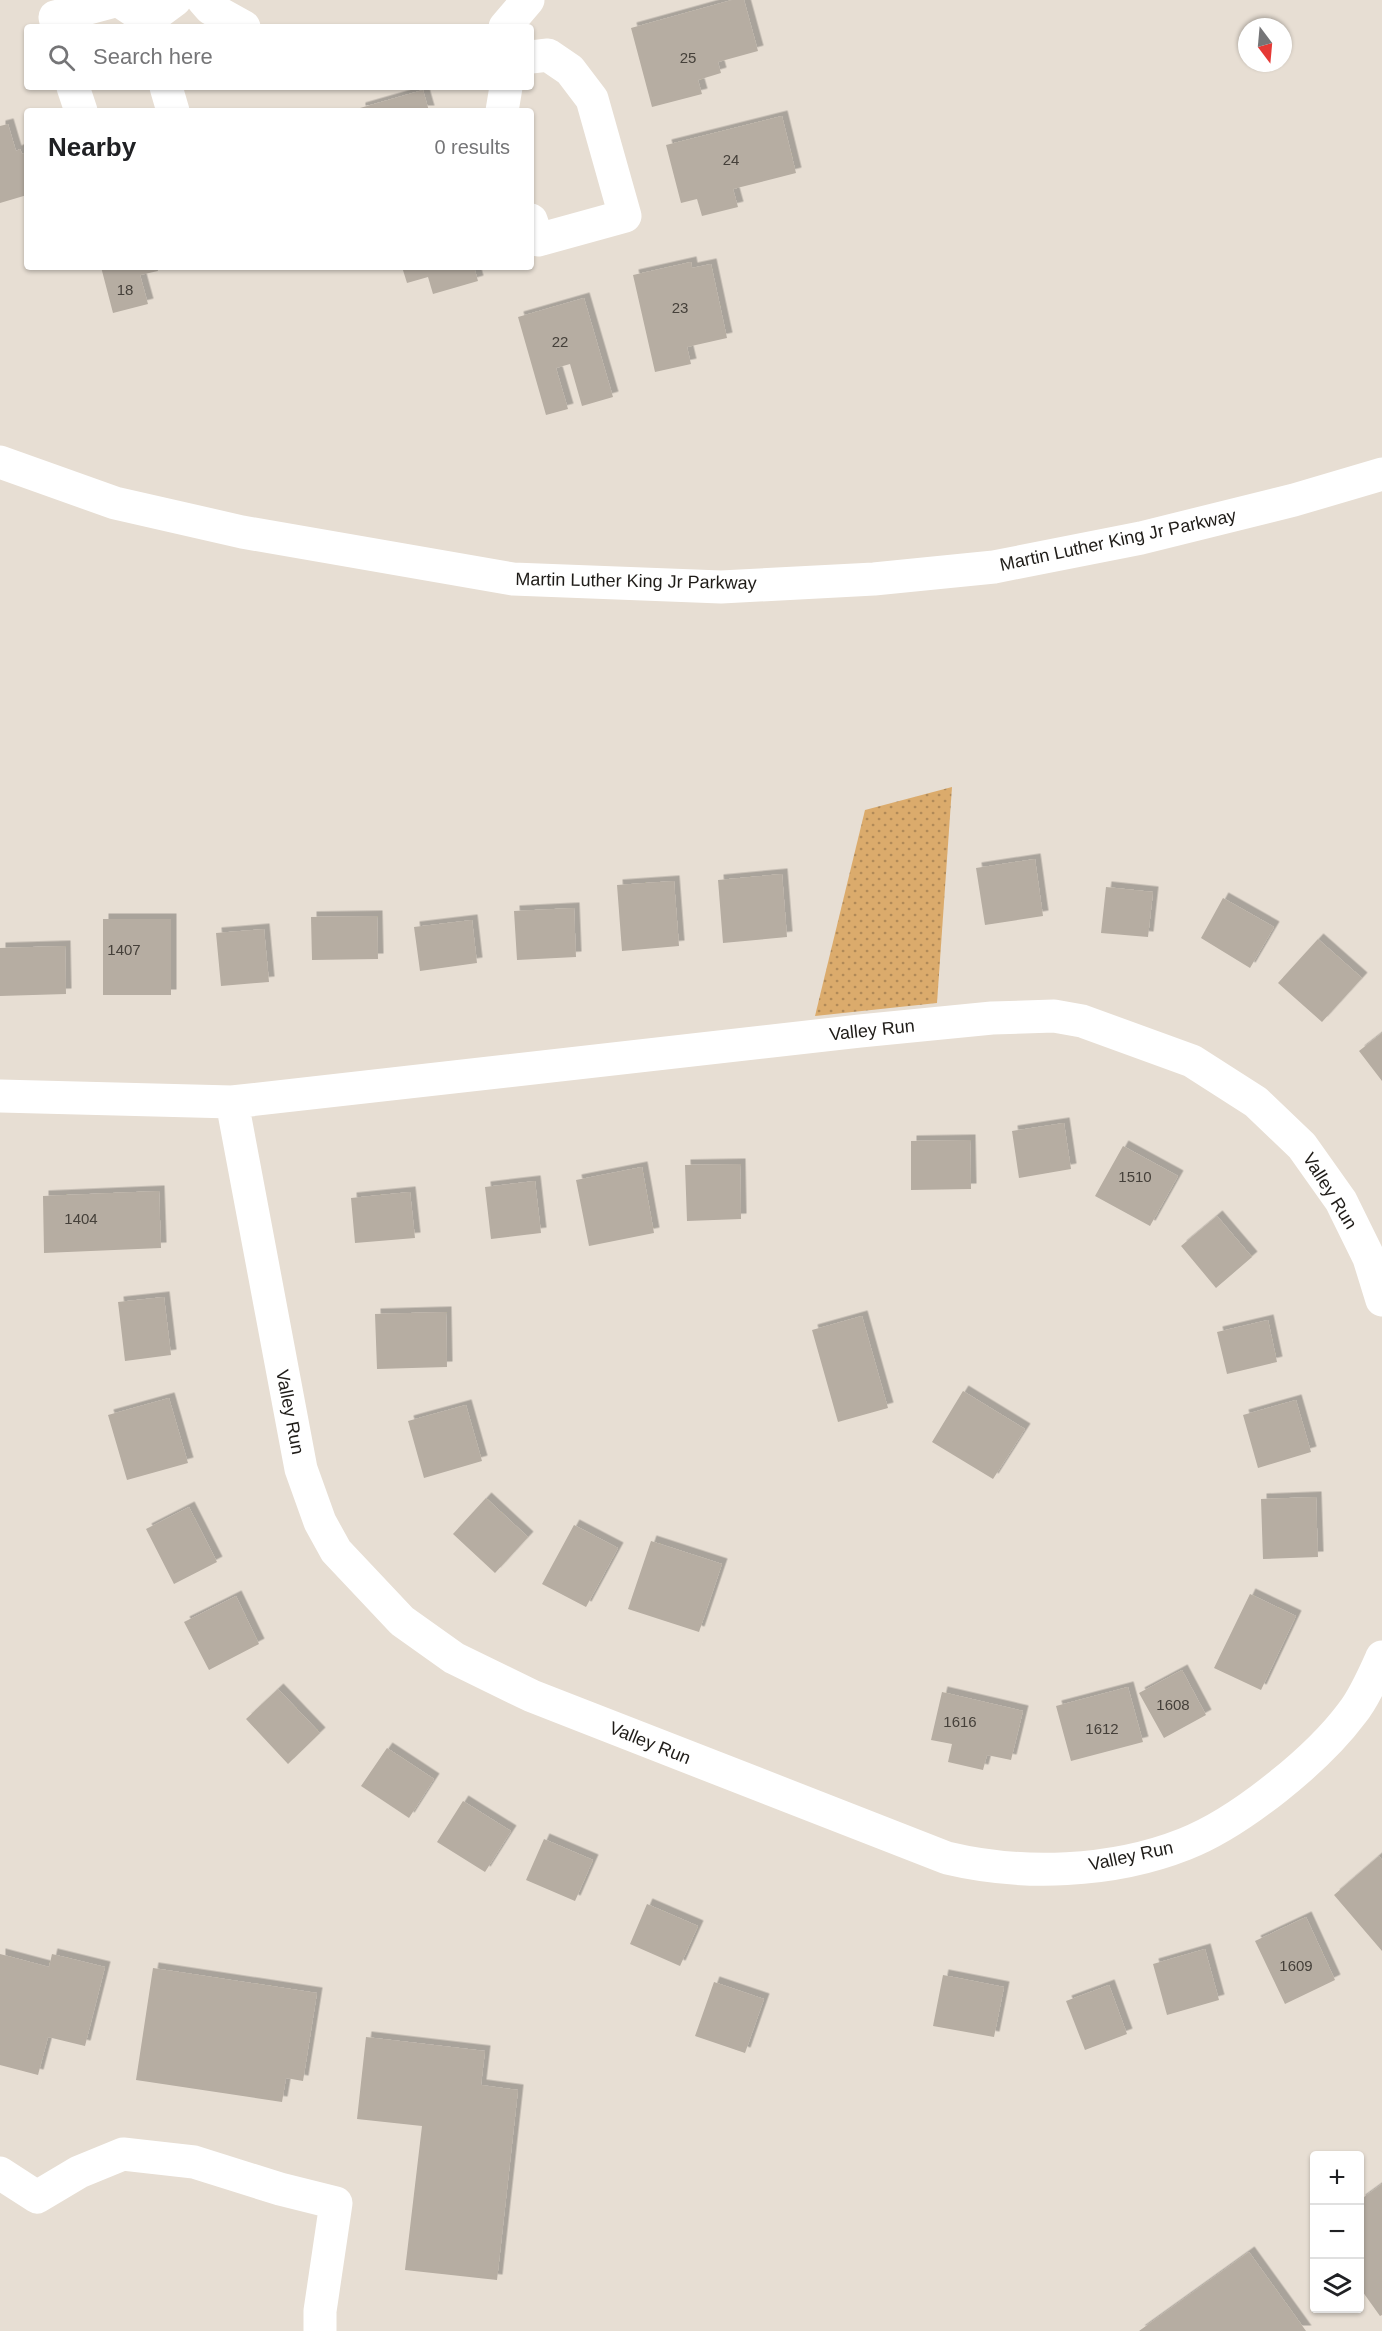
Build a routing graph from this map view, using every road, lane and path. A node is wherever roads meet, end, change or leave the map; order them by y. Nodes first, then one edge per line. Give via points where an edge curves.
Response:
1 (118, 0) edge
2 (176, 0) edge
3 (203, 0) edge
4 (528, 0) edge
5 (149, 23) edge
6 (56, 24) edge
7 (239, 24) edge
8 (508, 24) edge
9 (534, 57) edge
10 (74, 90) edge
11 (167, 90) edge
12 (506, 90) edge
13 (80, 108) edge
14 (171, 108) edge
15 (502, 108) edge
16 (534, 229) edge
17 (0, 462) edge
18 (1382, 474) edge
19 (0, 1096) edge
20 (232, 1102) junction
21 (1382, 1300) edge
22 (1382, 1657) edge
23 (0, 2174) edge
24 (320, 2331) edge

1 - 5 street
1 - 6 street via 55,18
2 - 5 street
3 - 7 street
4 - 8 street
9 - 16 street via 548,56 570,70 592,99 625,216 538,240
10 - 13 street
11 - 14 street
12 - 15 street
17 - 18 street, Martin Luther King Jr Parkway via 115,503 242,532 513,579 722,587 874,579 994,567 1141,538
19 - 20 street, Valley Run
20 - 21 street, Valley Run via 860,1031 1054,1016 1082,1021 1192,1061 1256,1102 1302,1146 1341,1201 1368,1258
20 - 22 street, Valley Run via 301,1469 320,1522 336,1551 402,1620 454,1658 532,1696 947,1858 996,1867 1073,1868 1127,1861 1185,1844 1246,1811 1309,1759 1353,1713
23 - 24 street via 37,2197 79,2172 123,2154 194,2162 336,2203

